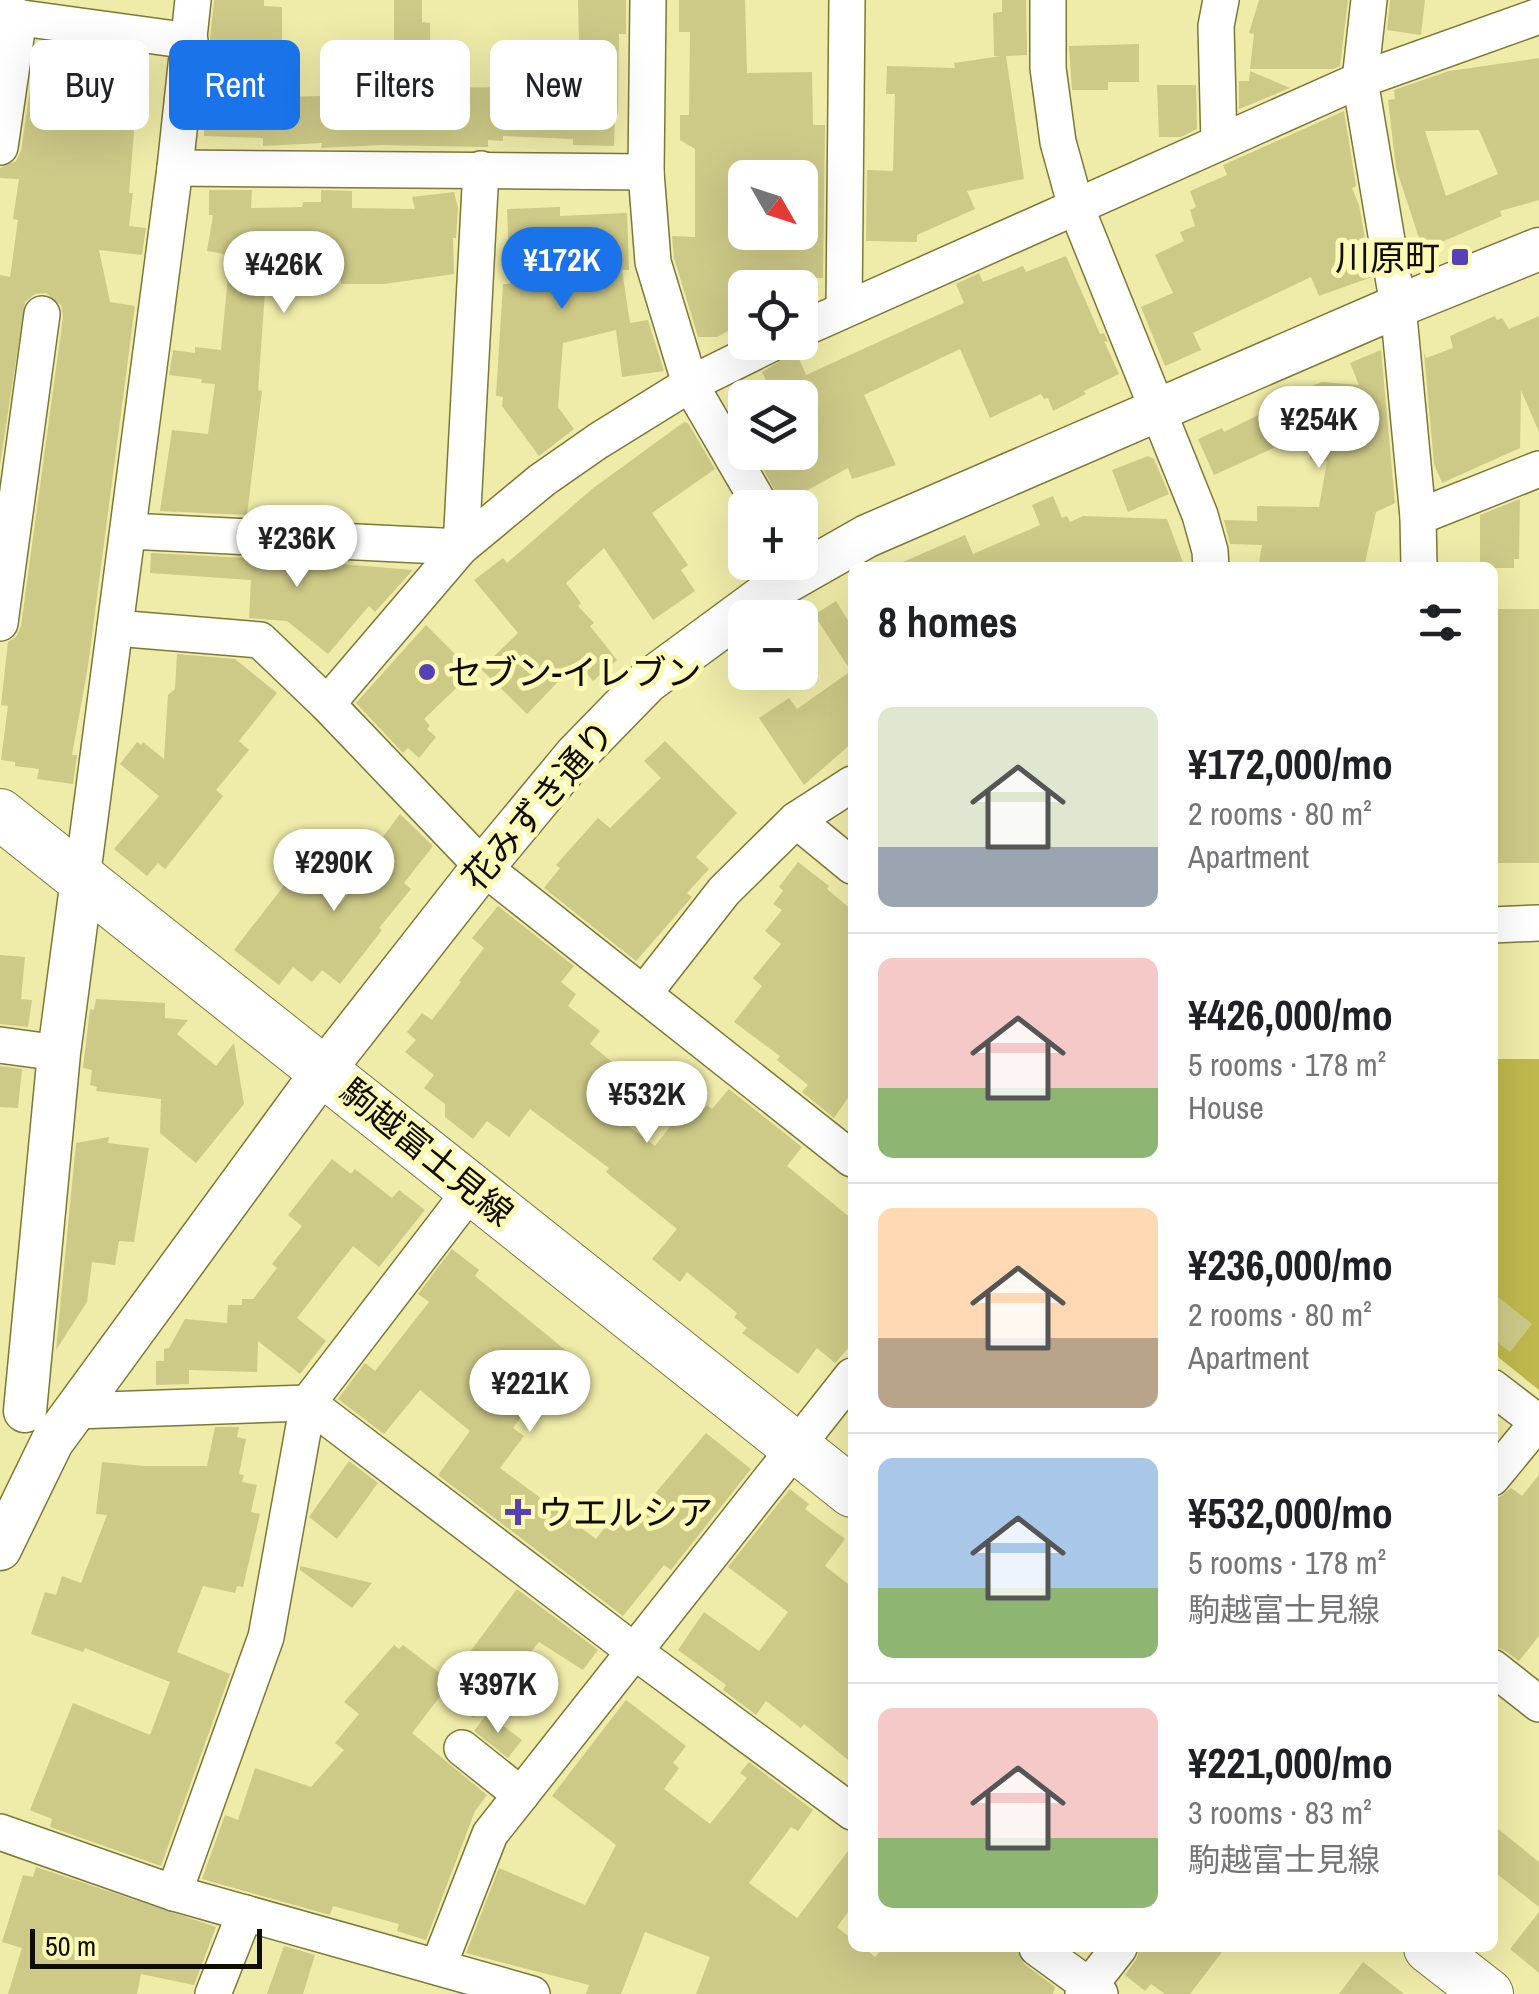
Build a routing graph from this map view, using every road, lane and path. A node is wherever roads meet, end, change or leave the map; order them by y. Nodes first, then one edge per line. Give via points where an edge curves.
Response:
1 (193, 0) edge
2 (648, 0) edge
3 (847, 0) edge
4 (1048, 0) edge
5 (1221, 0) edge
6 (1369, 0) edge
7 (10, 16) edge
8 (1492, 16) edge
9 (1539, 16) edge
10 (183, 40) edge
11 (190, 40) edge
12 (1360, 80) junction
13 (179, 130) edge
14 (1219, 143) junction
15 (0, 147) edge
16 (175, 168) junction
17 (481, 169) junction
18 (646, 172) junction
19 (1076, 206) junction
20 (1539, 249) edge
21 (1398, 306) junction
22 (844, 309) junction
23 (42, 314) dead end
24 (818, 321) edge
25 (739, 360) edge
26 (690, 384) junction
27 (1156, 410) junction
28 (1539, 469) edge
29 (752, 490) edge
30 (1418, 517) junction
31 (128, 531) junction
32 (460, 547) junction
33 (818, 558) edge
34 (1210, 562) edge
35 (1418, 562) edge
36 (781, 580) edge
37 (0, 623) edge
38 (115, 628) junction
39 (327, 704) junction
40 (848, 787) edge
41 (0, 814) edge
42 (796, 820) junction
43 (848, 863) edge
44 (483, 866) junction
45 (82, 879) junction
46 (1539, 923) edge
47 (1498, 924) edge
48 (644, 992) junction
49 (0, 1045) edge
50 (60, 1053) junction
51 (324, 1070) junction
52 (848, 1157) edge
53 (472, 1189) junction
54 (848, 1381) edge
55 (1498, 1392) edge
56 (308, 1403) junction
57 (12, 1411) edge
58 (75, 1412) junction
59 (1538, 1422) edge
60 (796, 1448) junction
61 (1498, 1471) edge
62 (848, 1489) edge
63 (0, 1549) edge
64 (634, 1652) junction
65 (1498, 1672) edge
66 (1539, 1704) edge
67 (462, 1748) dead end
68 (521, 1795) junction
69 (848, 1809) edge
70 (0, 1832) edge
71 (174, 1893) junction
72 (245, 1913) junction
73 (1042, 1952) edge
74 (1115, 1952) edge
75 (1434, 1952) edge
76 (438, 1967) junction
77 (1091, 1991) edge
78 (213, 1994) edge
79 (532, 1994) edge
80 (1488, 1994) edge

1 - 11 street
2 - 18 street
3 - 22 street
4 - 19 street via 1050,87
5 - 14 street
6 - 12 street
7 - 10 street
7 - 15 street
8 - 9 street
8 - 12 street
12 - 14 street
12 - 21 street
13 - 16 street
14 - 19 street
16 - 17 street
16 - 31 street
17 - 18 street
17 - 32 street
18 - 26 street via 653,262
19 - 22 street
19 - 27 street
20 - 21 street, 花みずき通り
21 - 27 street, 花みずき通り
21 - 30 street
22 - 24 street
23 - 37 street
25 - 26 street
26 - 29 street
26 - 32 street via 598,441
27 - 33 street, 花みずき通り
27 - 34 street via 1200,515
28 - 30 street
30 - 35 street
31 - 32 street
31 - 38 street
32 - 39 street
36 - 44 street, 花みずき通り via 647,682
38 - 39 street via 260,640
38 - 45 street
39 - 44 street
40 - 42 street
41 - 45 main road, 駒越富士見線
42 - 43 street
42 - 48 street via 724,891
44 - 48 street
44 - 51 street, 花みずき通り
45 - 50 street
45 - 51 main road, 駒越富士見線
46 - 47 street
48 - 52 street
49 - 50 street
50 - 57 street
51 - 53 main road, 駒越富士見線
51 - 58 street, 花みずき通り
53 - 56 street
53 - 60 main road, 駒越富士見線
54 - 60 street
55 - 59 street
56 - 58 street
56 - 64 street
56 - 71 street via 266,1636
57 - 58 street
58 - 63 street, 花みずき通り via 52,1442
59 - 61 street
60 - 62 main road, 駒越富士見線
60 - 64 street
64 - 68 street
64 - 69 street
65 - 66 street
67 - 68 street
68 - 76 street via 490,1834
70 - 71 street
71 - 72 street
72 - 76 street
72 - 78 street
73 - 77 street
74 - 77 street
75 - 80 main road
76 - 79 street

